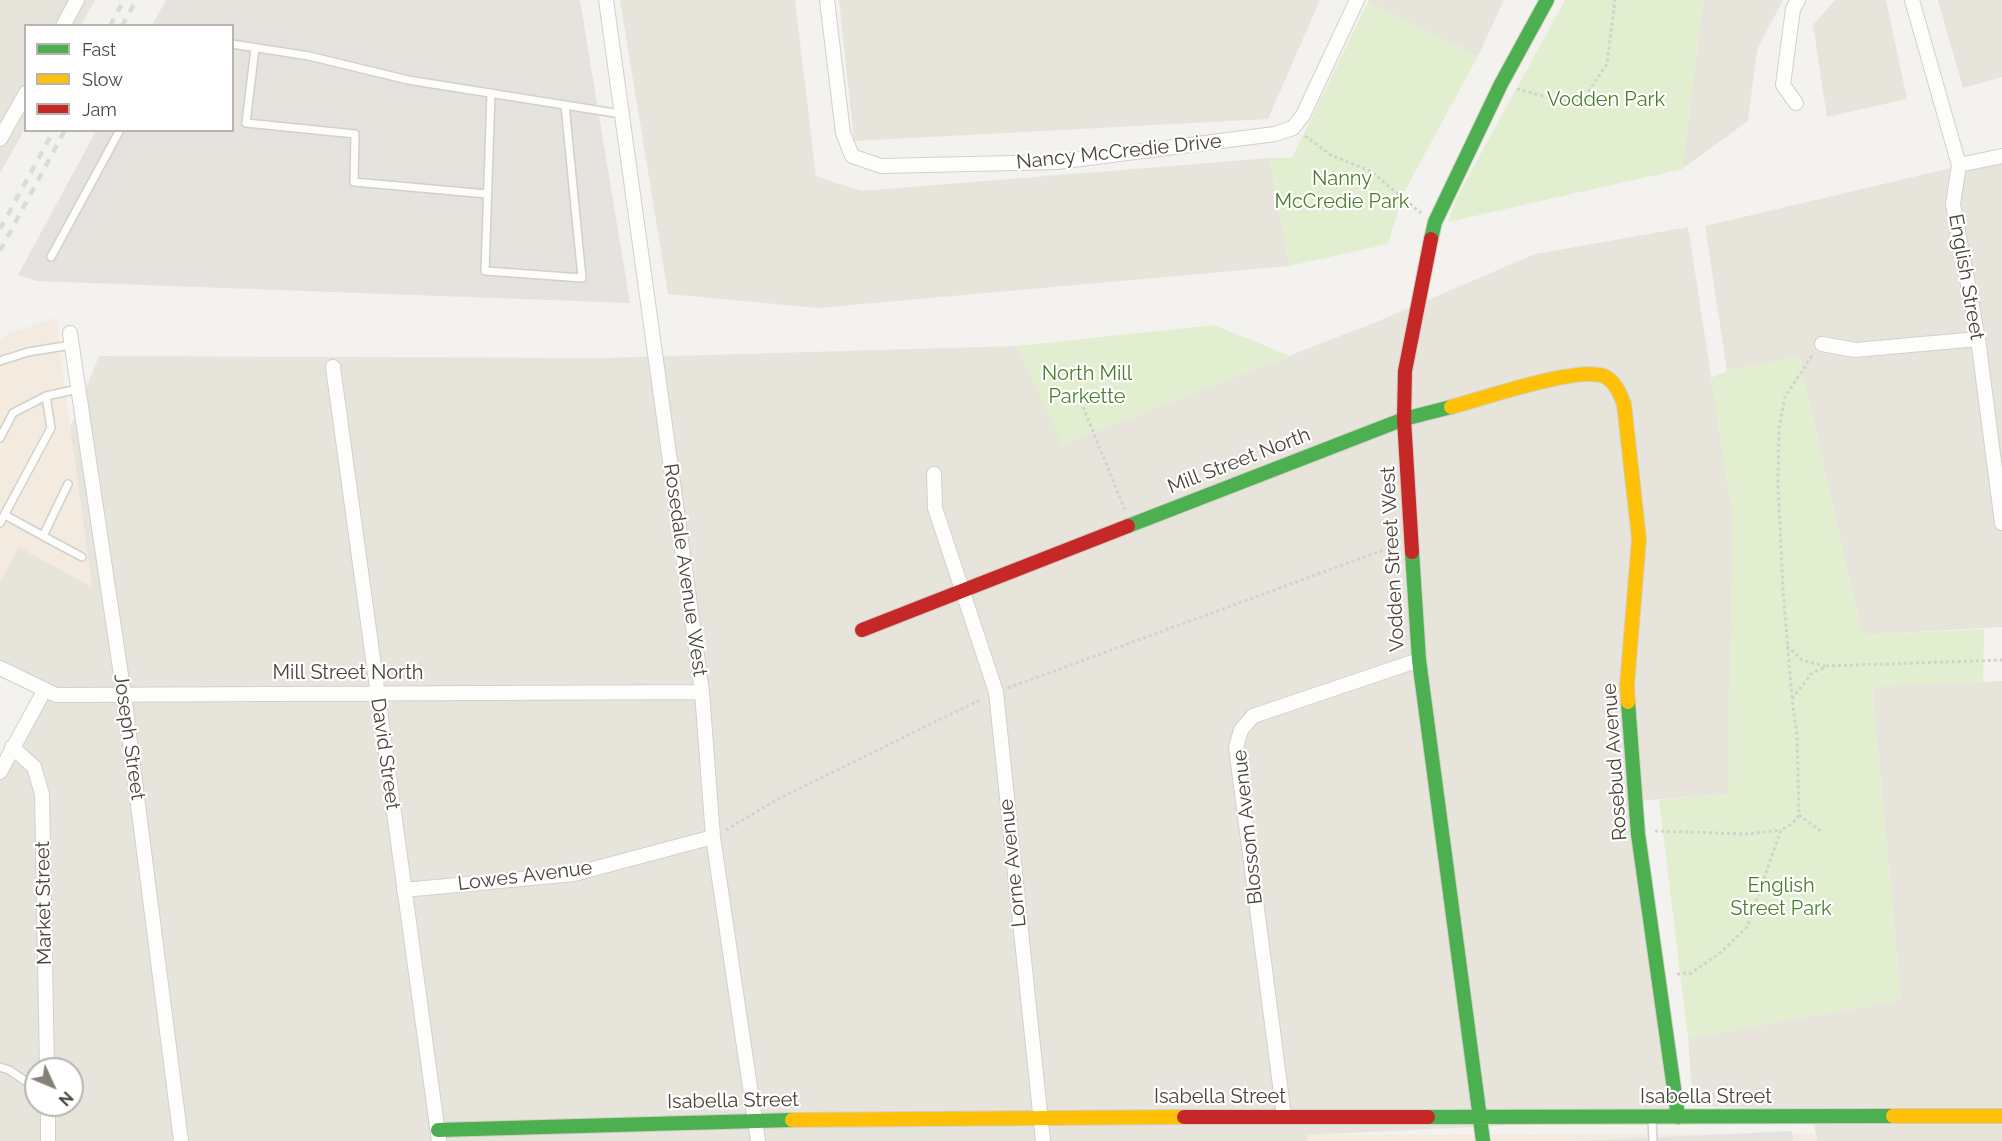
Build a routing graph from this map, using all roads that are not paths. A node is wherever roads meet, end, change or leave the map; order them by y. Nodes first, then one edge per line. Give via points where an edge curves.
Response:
1 (77, 0) edge
2 (606, 0) edge
3 (827, 0) edge
4 (1357, 0) edge
5 (1547, 0) edge
6 (1798, 0) edge
7 (1912, 0) edge
8 (64, 24) edge
9 (234, 44) edge
10 (255, 48) junction
11 (491, 93) junction
12 (24, 97) edge
13 (1796, 103) dead end
14 (565, 105) junction
15 (621, 114) junction
16 (119, 132) edge
17 (0, 139) edge
18 (2002, 156) edge
19 (1959, 165) junction
20 (487, 195) junction
21 (51, 256) dead end
22 (70, 339) joint
23 (1978, 339) junction
24 (1822, 344) road end
25 (0, 361) edge
26 (333, 367) dead end
27 (78, 389) junction
28 (46, 396) junction
29 (1624, 404) joint
30 (1404, 419) junction
31 (0, 438) edge
32 (934, 474) dead end
33 (68, 484) dead end
34 (4, 515) junction
35 (2002, 523) edge
36 (0, 524) edge
37 (43, 536) junction
38 (81, 556) dead end
39 (963, 589) junction
40 (862, 630) dead end
41 (1419, 660) junction
42 (0, 668) edge
43 (44, 691) junction
44 (376, 692) junction
45 (702, 692) junction
46 (124, 695) junction
47 (12, 747) junction
48 (0, 772) edge
49 (713, 837) junction
50 (404, 890) junction
51 (47, 1057) edge
52 (0, 1067) edge
53 (24, 1080) edge
54 (1284, 1116) junction
55 (2002, 1116) edge
56 (48, 1117) edge
57 (1039, 1117) junction
58 (1480, 1117) junction
59 (1652, 1117) junction
60 (1678, 1117) junction
61 (755, 1120) junction
62 (438, 1135) edge
63 (48, 1141) edge
64 (181, 1141) edge
65 (758, 1141) edge
66 (1043, 1141) edge
67 (1483, 1141) edge
68 (1653, 1141) edge

1 - 8 street
2 - 15 street, Rosedale Avenue West
3 - 4 street, Nancy McCredie Drive via 843,133 852,156 881,166 1057,162 1275,134 1293,128 1303,115
5 - 30 street, Vodden Street West via 1501,84 1435,222 1405,372
6 - 13 street via 1793,9 1783,85
7 - 19 street, English Street
9 - 10 lane
10 - 11 lane
10 - 20 lane via 246,123 355,134 354,182
11 - 14 lane
11 - 20 lane
12 - 17 street
14 - 15 lane
14 - 20 lane via 582,278 485,271
15 - 45 street, Rosedale Avenue West
16 - 21 lane
18 - 19 street
19 - 23 street, English Street via 1953,204
22 - 25 lane
22 - 27 street, Joseph Street
23 - 24 street via 1855,350
23 - 35 street, English Street
26 - 44 street, David Street
27 - 28 lane
27 - 46 street, Joseph Street
28 - 31 lane via 13,413
28 - 34 lane via 51,428
29 - 30 street, Mill Street North via 1618,385 1601,373 1580,373
29 - 60 street, Rosebud Avenue via 1639,539 1627,685 1638,834
30 - 39 street, Mill Street North
30 - 41 street, Vodden Street West
32 - 39 street, Lorne Avenue via 935,508
33 - 37 lane
34 - 36 lane
34 - 37 lane
37 - 38 lane
39 - 40 street, Mill Street North
39 - 57 street, Lorne Avenue via 996,692
41 - 54 street, Blossom Avenue via 1253,716 1241,730 1236,747
41 - 58 street, Vodden Street West
42 - 43 street, Mill Street North
43 - 46 street, Mill Street North via 56,695
43 - 47 street
44 - 45 street, Mill Street North
44 - 46 street, Mill Street North
44 - 50 street, David Street
45 - 49 street, Rosedale Avenue West
46 - 64 street, Joseph Street
47 - 48 street
47 - 51 street, Market Street via 34,767 42,794
49 - 50 street, Lowes Avenue via 574,874
49 - 61 street, Rosedale Avenue West
50 - 62 street, David Street
52 - 53 lane
54 - 57 street, Isabella Street
54 - 58 street, Isabella Street
55 - 60 street, Isabella Street
56 - 63 street
57 - 61 street, Isabella Street
57 - 66 street, Lorne Avenue
58 - 59 street, Isabella Street
58 - 67 street, Vodden Street West
59 - 60 street, Isabella Street
59 - 68 lane
61 - 62 street, Isabella Street
61 - 65 street, Rosedale Avenue West

